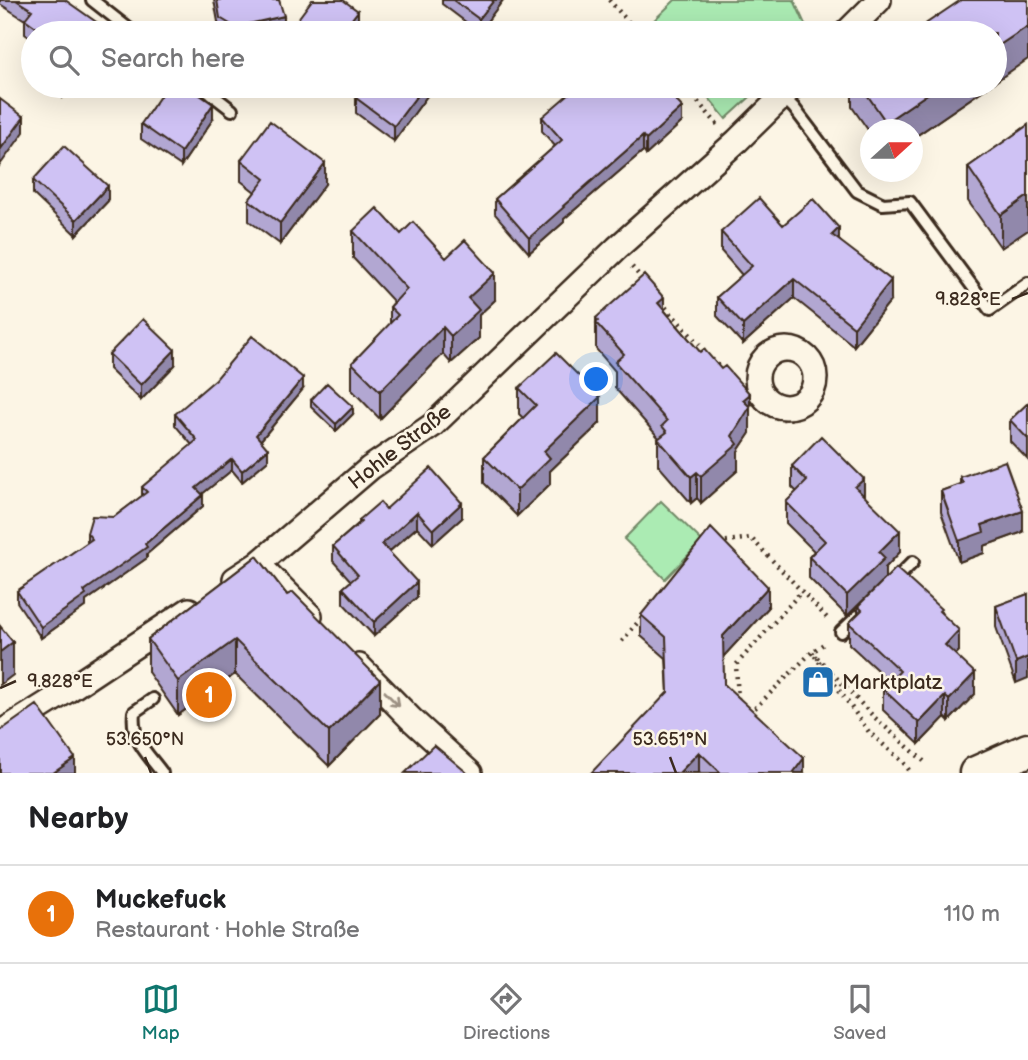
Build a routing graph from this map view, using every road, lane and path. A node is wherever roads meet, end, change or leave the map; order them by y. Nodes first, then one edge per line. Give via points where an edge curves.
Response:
1 (92, 0) edge
2 (609, 0) edge
3 (879, 0) edge
4 (119, 21) edge
5 (627, 21) edge
6 (858, 21) edge
7 (216, 98) edge
8 (694, 98) edge
9 (781, 98) edge
10 (790, 98) edge
11 (232, 110) dead end
12 (722, 130) dead end
13 (631, 267) dead end
14 (1028, 283) edge
15 (647, 285) edge
16 (654, 294) edge
17 (727, 376) edge
18 (746, 397) edge
19 (812, 400) dead end
20 (708, 544) edge
21 (913, 562) dead end
22 (258, 564) junction
23 (886, 589) edge
24 (801, 592) junction
25 (868, 606) edge
26 (648, 611) edge
27 (324, 630) edge
28 (841, 632) junction
29 (622, 641) dead end
30 (343, 649) edge
31 (812, 652) junction
32 (153, 699) dead end
33 (738, 707) edge
34 (745, 719) edge
35 (0, 733) edge
36 (1028, 750) edge
37 (927, 764) dead end
38 (909, 770) dead end
39 (162, 773) edge
40 (470, 773) edge
41 (976, 773) edge

1 - 4 lane
2 - 5 path
3 - 6 street
7 - 11 lane
8 - 12 path
9 - 22 street, Hohle Straße via 433,425 370,468
10 - 14 lane via 857,191 883,204 910,202 990,310
13 - 15 path
16 - 17 path
18 - 19 path via 776,419 797,417
20 - 24 path via 751,538
21 - 23 lane
22 - 27 street
22 - 35 street, Hohle Straße
24 - 28 path
24 - 33 path via 736,666
25 - 28 lane
26 - 29 path
28 - 31 path
30 -> 40 street
31 - 34 path
31 - 37 path
31 - 38 path via 869,733
32 - 39 lane via 134,712 132,726 136,739
36 - 41 main road

